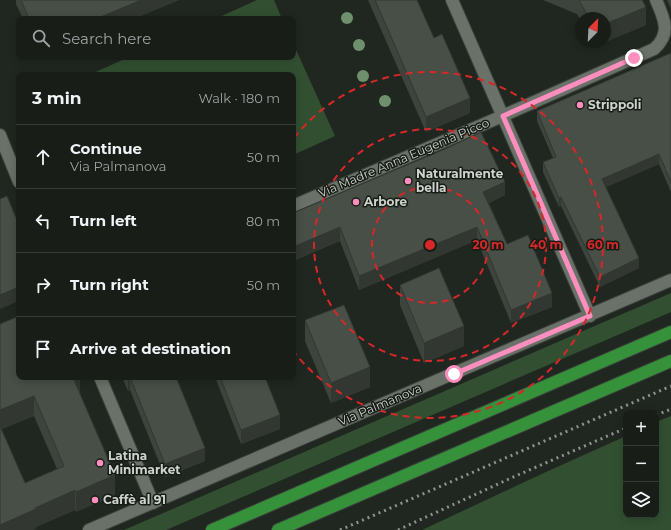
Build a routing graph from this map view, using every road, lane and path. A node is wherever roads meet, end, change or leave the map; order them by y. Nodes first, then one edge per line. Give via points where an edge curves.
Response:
1 (452, 0) edge
2 (656, 0) edge
3 (503, 116) junction
4 (0, 136) edge
5 (16, 175) edge
6 (296, 205) edge
7 (671, 280) edge
8 (590, 316) junction
9 (671, 332) edge
10 (671, 361) edge
11 (101, 380) edge
12 (153, 503) junction
13 (89, 530) edge
14 (212, 530) edge
15 (278, 530) edge

1 - 3 street
2 - 3 street, Via Madre Anna Eugenia Picco via 668,32 654,49
3 - 6 street, Via Madre Anna Eugenia Picco
3 - 8 street
4 - 5 street
7 - 8 street, Via Palmanova
8 - 12 street, Via Palmanova
9 - 14 highway
10 - 15 highway
11 - 12 street
12 - 13 street, Via Palmanova

